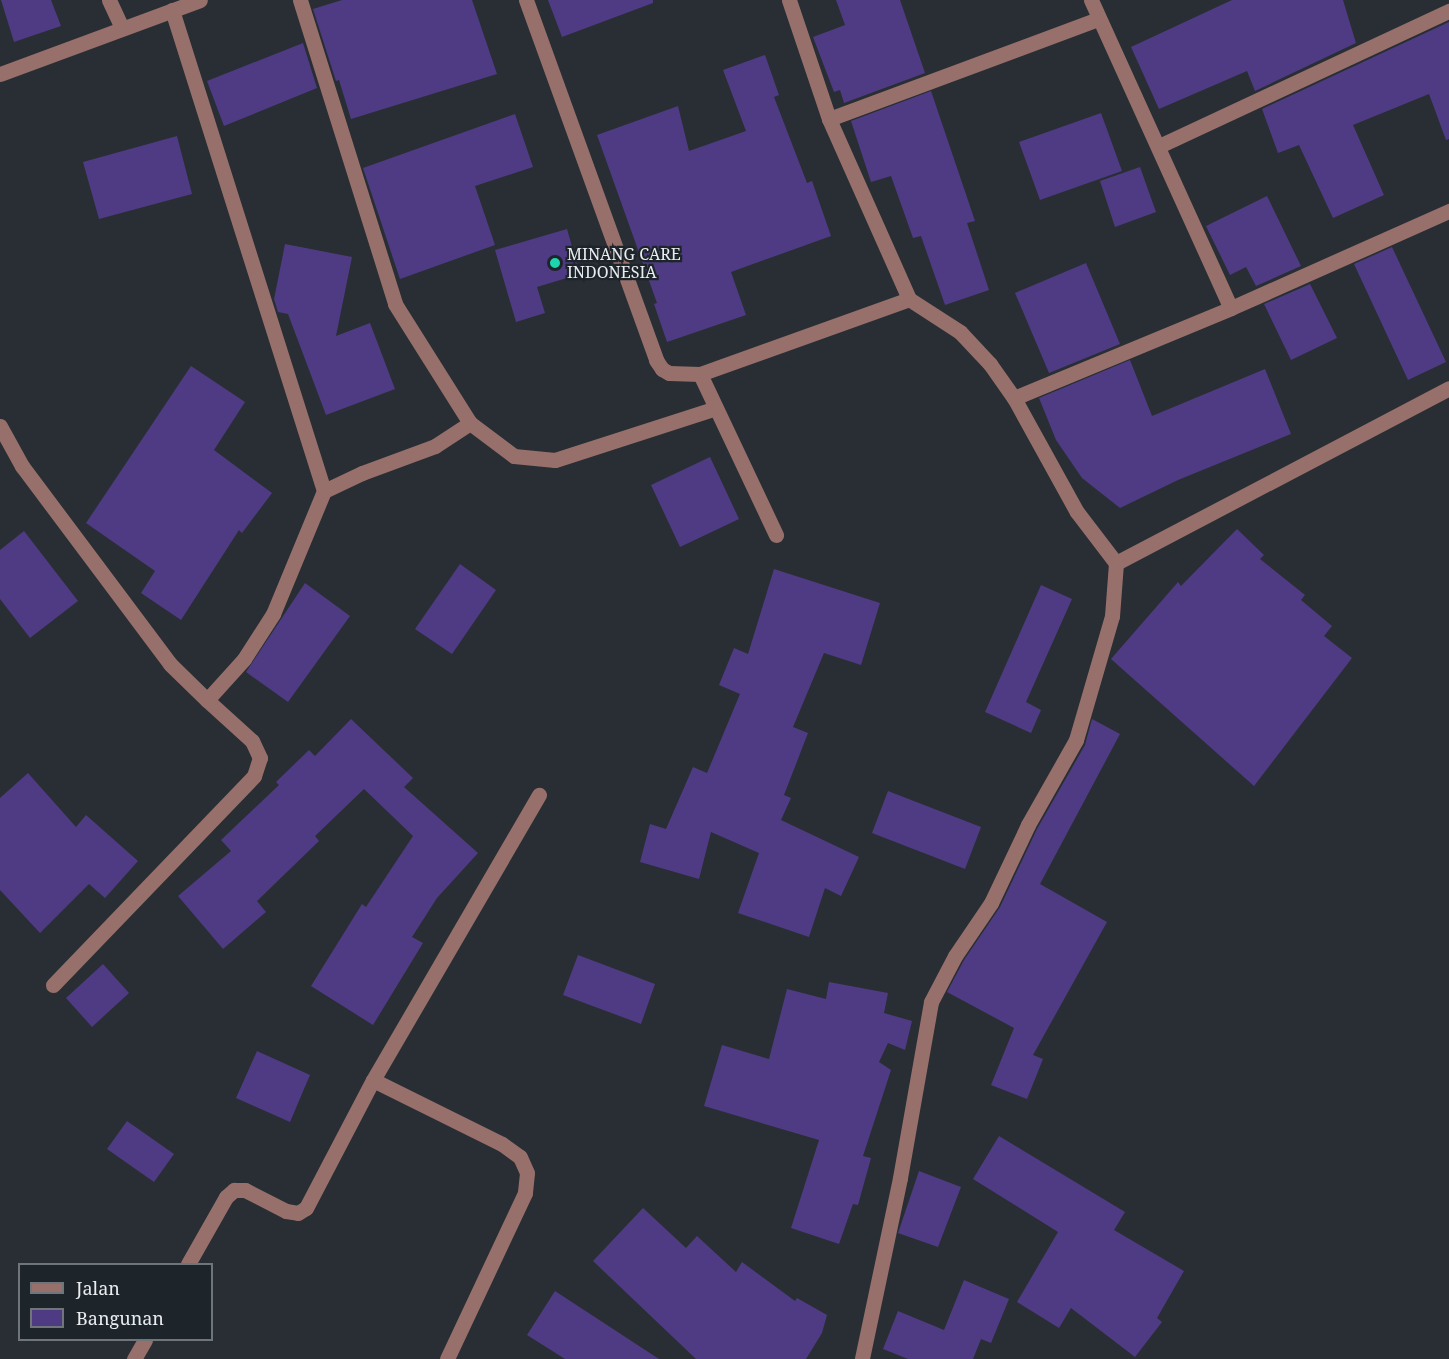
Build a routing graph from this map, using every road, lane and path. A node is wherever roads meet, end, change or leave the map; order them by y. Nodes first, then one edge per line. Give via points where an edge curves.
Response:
1 (109, 0) edge
2 (200, 0) edge
3 (300, 0) edge
4 (526, 0) edge
5 (789, 0) edge
6 (1091, 0) edge
7 (172, 10) junction
8 (1449, 11) edge
9 (1098, 19) junction
10 (123, 28) junction
11 (0, 74) edge
12 (828, 119) junction
13 (1159, 146) junction
14 (1449, 211) edge
15 (909, 299) junction
16 (1231, 308) junction
17 (700, 374) junction
18 (1449, 388) edge
19 (1014, 398) junction
20 (716, 408) junction
21 (470, 423) junction
22 (0, 426) edge
23 (324, 491) junction
24 (776, 535) dead end
25 (1116, 562) junction
26 (207, 700) junction
27 (539, 795) dead end
28 (53, 985) dead end
29 (373, 1080) junction
30 (189, 1263) edge
31 (144, 1341) edge
32 (134, 1359) edge
33 (447, 1359) edge
34 (862, 1359) edge

1 - 10 street
2 - 7 street
3 - 21 street via 395,304
4 - 17 street via 656,360 669,373
5 - 12 street
6 - 9 street
7 - 10 street
7 - 23 street
8 - 13 street
9 - 12 street
9 - 13 street
10 - 11 street
12 - 15 street
13 - 16 street
14 - 16 street
15 - 17 street
15 - 19 street via 960,332
16 - 19 street
17 - 20 street
18 - 25 street
19 - 25 street via 1077,512
20 - 21 street via 555,460 514,456
20 - 24 street
21 - 23 street via 435,446
22 - 26 street via 22,466 170,664
23 - 26 street via 273,614 244,659
25 - 34 street via 1112,616 1076,740 1028,825 991,903 955,956 931,1002
26 - 28 street via 252,741 260,758 254,776
27 - 29 street
29 - 30 street via 306,1208 298,1214 286,1211 245,1190 234,1190 226,1197
29 - 33 street via 502,1144 520,1157 527,1173 525,1193
31 - 32 street

